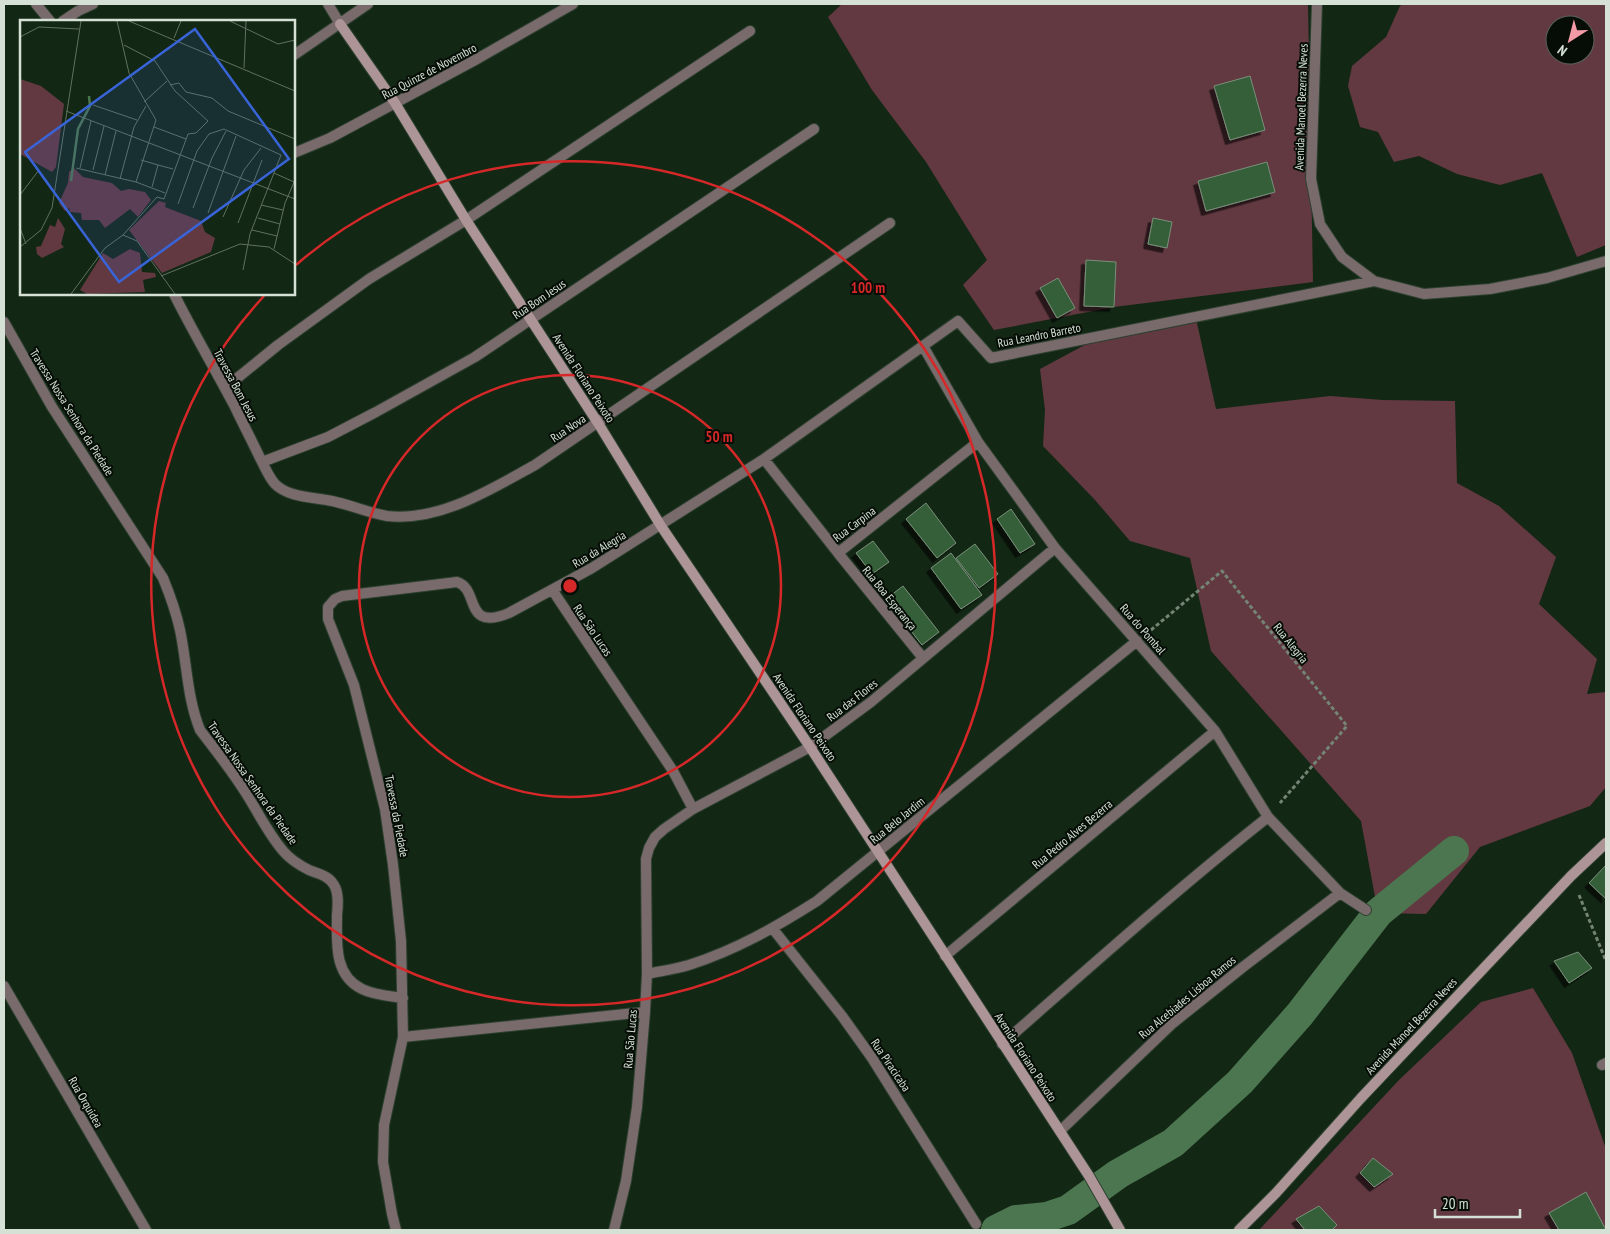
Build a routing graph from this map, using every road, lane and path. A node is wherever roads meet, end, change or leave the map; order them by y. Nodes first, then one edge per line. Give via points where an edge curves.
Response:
1 (36, 4) edge
2 (93, 4) edge
3 (328, 4) edge
4 (368, 4) edge
5 (573, 4) edge
6 (1318, 4) edge
7 (49, 20) edge
8 (64, 20) edge
9 (340, 24) junction
10 (750, 31) dead end
11 (295, 54) edge
12 (395, 103) junction
13 (814, 129) dead end
14 (295, 153) edge
15 (466, 220) junction
16 (890, 222) dead end
17 (1606, 261) edge
18 (1374, 281) junction
19 (175, 295) edge
20 (531, 320) junction
21 (4, 322) edge
22 (923, 346) junction
23 (225, 388) junction
24 (598, 423) junction
25 (978, 442) junction
26 (764, 459) junction
27 (262, 462) junction
28 (277, 486) joint
29 (661, 526) junction
30 (1054, 548) junction
31 (838, 553) junction
32 (553, 591) junction
33 (328, 607) joint
34 (1137, 641) junction
35 (923, 658) junction
36 (1215, 731) junction
37 (810, 746) junction
38 (694, 809) junction
39 (1268, 817) junction
40 (1606, 843) edge
41 (649, 848) joint
42 (878, 852) junction
43 (1571, 876) junction
44 (1340, 893) junction
45 (1366, 910) dead end
46 (773, 929) junction
47 (945, 956) junction
48 (1606, 961) edge
49 (647, 974) junction
50 (4, 986) edge
51 (402, 998) junction
52 (645, 1012) junction
53 (403, 1037) junction
54 (1002, 1044) junction
55 (1060, 1132) junction
56 (976, 1224) dead end
57 (146, 1230) edge
58 (396, 1230) edge
59 (614, 1230) edge
60 (1120, 1230) edge
61 (1239, 1230) edge

1 - 7 street
2 - 8 street
3 - 9 street, Avenida Floriano Peixoto
4 - 9 street
5 - 12 street, Rua Quinze de Novembro
6 - 18 street, Avenida Manoel Bezerra Neves via 1311,179 1320,224 1342,257
9 - 11 street
9 - 12 street, Avenida Floriano Peixoto
10 - 15 street
12 - 14 street, Rua Quinze de Novembro
12 - 15 street, Avenida Floriano Peixoto
13 - 20 street, Rua Bom Jesus
15 - 20 street, Avenida Floriano Peixoto
15 - 23 street via 369,279
16 - 24 street, Rua Nova
17 - 18 street, Avenida Manoel Bezerra Neves via 1547,278 1490,289 1424,294
18 - 22 street, Rua Leandro Barreto via 991,358 958,321
19 - 23 street, Travessa Bom Jesus
20 - 24 street, Avenida Floriano Peixoto
20 - 27 street, Rua Bom Jesus via 475,357 376,412 328,437
21 - 51 street, Travessa Nossa Senhora da Piedade via 52,407 163,578 180,631 185,670 200,730 284,852 298,864 329,878 334,884 338,900 337,951 342,971 361,989
22 - 25 street, Rua do Pombal
22 - 26 street, Rua Leandro Barreto
23 - 27 street, Travessa Bom Jesus
24 - 28 street, Rua Nova via 535,465 482,494 435,512 411,517 386,516 298,495
24 - 29 street, Avenida Floriano Peixoto
25 - 30 street, Rua do Pombal
25 - 31 street, Rua Carpina
26 - 29 street, Rua da Alegria
26 - 31 street, Rua Carpina
27 - 28 street, Travessa Bom Jesus
29 - 32 street, Rua da Alegria
29 - 37 street, Avenida Floriano Peixoto
30 - 34 street, Rua do Pombal
30 - 35 street, Rua das Flores
31 - 35 street, Rua Boa Esperança
32 - 33 street, Rua da Alegria via 497,618 481,615 464,586 450,583 342,596
32 - 38 street, Rua São Lucas via 673,771
33 - 51 street, Travessa da Piedade via 328,619 354,685 385,809 401,940
34 - 36 street, Rua do Pombal
34 - 39 path, Rua Alegria via 1222,571 1347,726
34 - 42 street, Rua Belo Jardim
35 - 37 street, Rua das Flores via 871,702
36 - 39 street, Rua do Pombal
36 - 47 street, Rua Pedro Alves Bezerra
37 - 38 street, Rua das Flores
37 - 42 street, Avenida Floriano Peixoto
38 - 41 street, Rua das Flores via 656,837
39 - 44 street, Rua do Pombal
39 - 54 street
40 - 43 street, Avenida Manoel Bezerra Neves
41 - 49 street, Rua São Lucas via 645,874
42 - 46 street, Rua Belo Jardim via 817,901
42 - 47 street, Avenida Floriano Peixoto
43 - 48 path
43 - 61 street, Avenida Manoel Bezerra Neves
44 - 45 street, Rua do Pombal
44 - 55 street, Rua Alcebiades Lisboa Ramos via 1173,1024
46 - 49 street, Rua Belo Jardim via 688,965
46 - 56 street, Rua Piracicaba via 872,1058
47 - 54 street, Avenida Floriano Peixoto
49 - 52 street, Rua São Lucas
50 - 57 street, Rua Orquidea
51 - 53 street, Travessa da Piedade
52 - 53 street
52 - 59 street, Rua São Lucas via 637,1107 626,1181
53 - 58 street, Travessa da Piedade via 384,1125 383,1162
54 - 55 street, Avenida Floriano Peixoto
55 - 60 street, Avenida Floriano Peixoto

